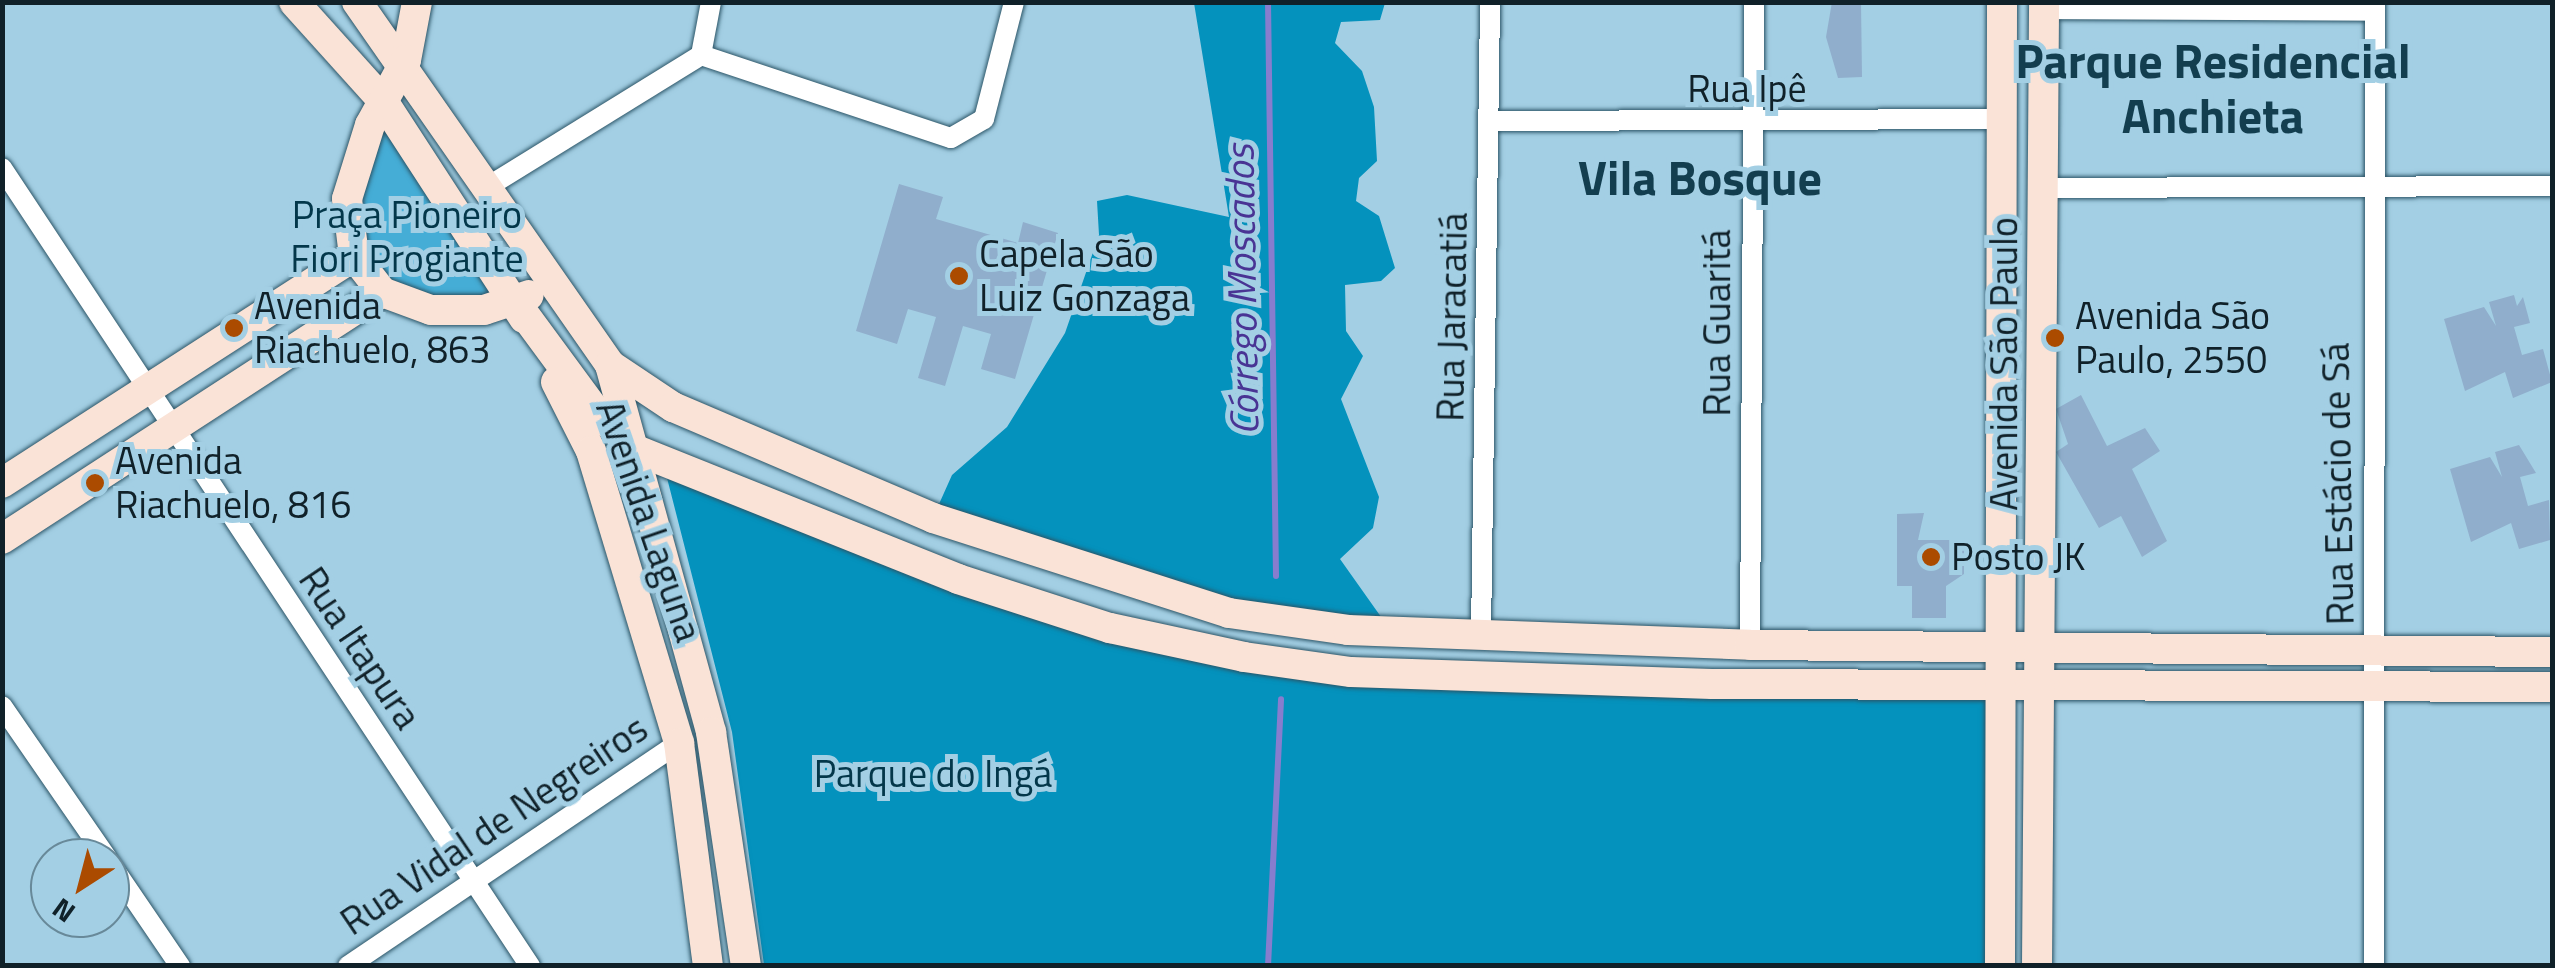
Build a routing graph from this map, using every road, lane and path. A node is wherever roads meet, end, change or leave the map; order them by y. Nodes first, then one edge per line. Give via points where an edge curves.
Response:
1 (294, 2) edge
2 (358, 2) edge
3 (417, 2) edge
4 (712, 2) edge
5 (1014, 2) edge
6 (1490, 2) edge
7 (1754, 2) edge
8 (2002, 2) edge
9 (2044, 6) edge
10 (2374, 7) edge
11 (700, 55) junction
12 (406, 60) junction
13 (383, 101) junction
14 (2003, 119) junction
15 (1491, 121) junction
16 (1754, 126) junction
17 (2, 168) edge
18 (489, 186) junction
19 (2552, 186) edge
20 (2044, 188) junction
21 (2375, 188) junction
22 (354, 256) junction
23 (552, 281) junction
24 (382, 292) junction
25 (516, 302) junction
26 (610, 364) junction
27 (146, 391) junction
28 (170, 427) junction
29 (636, 450) junction
30 (2, 483) edge
31 (2, 539) edge
32 (1480, 634) junction
33 (2003, 641) junction
34 (2045, 642) junction
35 (1750, 645) junction
36 (2552, 652) edge
37 (2375, 653) junction
38 (2002, 684) junction
39 (2044, 686) junction
40 (2376, 686) junction
41 (2552, 687) edge
42 (2, 706) edge
43 (678, 743) junction
44 (93, 838) edge
45 (474, 882) junction
46 (130, 892) edge
47 (180, 966) edge
48 (348, 966) edge
49 (530, 966) edge
50 (708, 966) edge
51 (746, 966) edge
52 (2000, 966) edge
53 (2037, 966) edge
54 (2374, 966) edge

1 - 13 main road, Avenida Laguna
2 - 12 main road, Avenida Laguna
3 - 12 main road
4 - 11 street
5 - 11 street via 992,101 978,128 951,138
6 - 15 street, Rua Jaracatiá
7 - 16 street, Rua Guaritá
8 - 14 main road, Avenida São Paulo
9 - 10 street
9 - 20 main road, Avenida São Paulo
10 - 21 street, Rua Estácio de Sá
11 - 18 street
12 - 13 main road
12 - 18 main road, Avenida Laguna
13 - 22 main road via 347,198
13 - 25 main road, Avenida Laguna
14 - 16 street, Rua Ipê
14 - 33 main road, Avenida São Paulo
15 - 16 street, Rua Ipê
15 - 32 street, Rua Jaracatiá
16 - 35 street, Rua Guaritá
17 - 27 street, Rua Itapura
18 - 23 main road, Avenida Laguna
19 - 21 street
20 - 21 street
20 - 34 main road, Avenida São Paulo
21 - 37 street, Rua Estácio de Sá
22 - 24 main road
22 - 27 main road
23 - 25 main road
23 - 26 main road, Avenida Laguna
24 - 25 main road via 431,310
24 - 28 main road
25 - 29 main road via 594,410
25 - 43 main road, Avenida Laguna via 591,450
26 - 29 main road, Avenida Laguna
26 - 32 main road via 673,407 1107,581 1314,626
27 - 28 street, Rua Itapura
27 - 30 main road
28 - 31 main road
28 - 45 street, Rua Itapura
29 - 38 main road via 958,578 1110,628 1244,657 1510,679
29 - 51 main road, Avenida Laguna via 711,732
32 - 35 main road
33 - 34 main road
33 - 35 main road
33 - 38 main road, Avenida São Paulo
34 - 37 main road
34 - 39 main road, Avenida São Paulo
36 - 37 main road
37 - 40 street, Rua Estácio de Sá
38 - 39 main road
38 - 52 main road, Avenida São Paulo
39 - 40 main road
39 - 53 main road, Avenida São Paulo
40 - 41 main road
40 - 54 street, Rua Estácio de Sá
42 - 44 street
43 - 45 street, Rua Vidal de Negreiros
43 - 50 main road, Avenida Laguna
45 - 48 street, Rua Vidal de Negreiros
45 - 49 street, Rua Itapura
46 - 47 street

